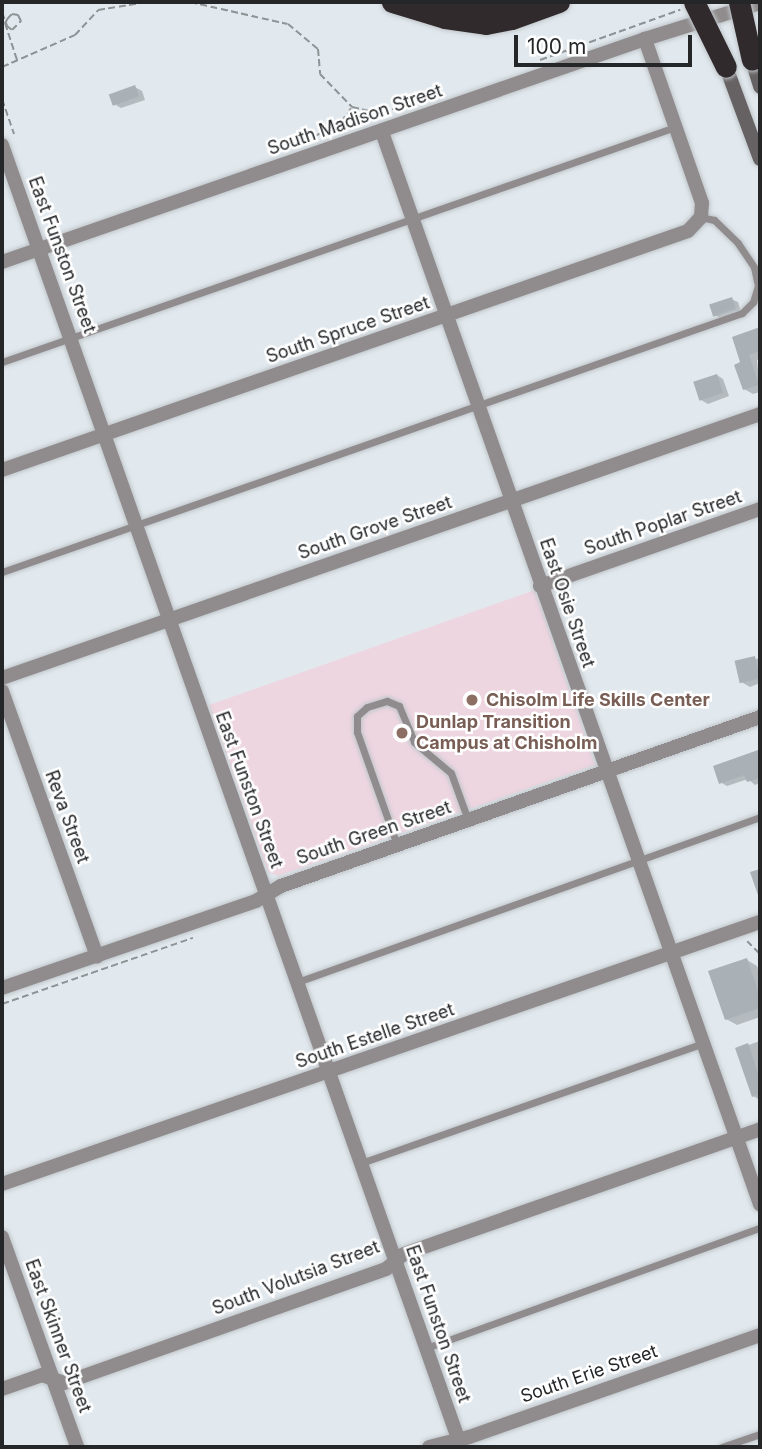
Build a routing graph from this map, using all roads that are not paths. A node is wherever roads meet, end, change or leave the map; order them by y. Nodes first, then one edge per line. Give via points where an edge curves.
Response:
1 (392, 2) edge
2 (443, 2) edge
3 (515, 2) edge
4 (559, 2) edge
5 (739, 2) edge
6 (760, 3) edge
7 (689, 5) edge
8 (645, 39) junction
9 (752, 60) joint
10 (726, 67) joint
11 (760, 87) edge
12 (676, 127) junction
13 (382, 132) junction
14 (3, 150) edge
15 (760, 159) edge
16 (701, 217) junction
17 (413, 221) junction
18 (40, 249) junction
19 (2, 262) edge
20 (446, 316) junction
21 (71, 338) junction
22 (2, 362) edge
23 (478, 406) junction
24 (760, 414) edge
25 (105, 435) junction
26 (2, 470) edge
27 (511, 500) junction
28 (760, 509) edge
29 (136, 525) junction
30 (2, 572) edge
31 (540, 586) junction
32 (169, 620) junction
33 (2, 678) edge
34 (2, 691) edge
35 (760, 717) edge
36 (607, 772) junction
37 (760, 817) edge
38 (468, 820) junction
39 (397, 845) junction
40 (638, 860) junction
41 (266, 894) junction
42 (760, 922) edge
43 (671, 953) junction
44 (97, 956) junction
45 (297, 982) junction
46 (2, 988) edge
47 (703, 1042) junction
48 (330, 1072) junction
49 (760, 1129) edge
50 (737, 1137) junction
51 (361, 1163) junction
52 (2, 1184) edge
53 (760, 1204) edge
54 (760, 1228) edge
55 (2, 1237) edge
56 (396, 1261) junction
57 (760, 1335) edge
58 (426, 1348) junction
59 (52, 1378) junction
60 (2, 1389) edge
61 (760, 1434) edge
62 (460, 1443) edge
63 (77, 1447) edge
64 (429, 1447) edge
65 (722, 1447) edge

1 - 4 highway via 445,18 486,24
2 - 3 highway via 481,9
5 - 9 highway, bridge
6 - 8 street, South Madison Street
7 - 10 highway, bridge
8 - 12 street
8 - 13 street, South Madison Street
9 - 11 main road
10 - 15 main road
12 - 16 street via 702,203
12 - 17 lane
13 - 17 street, East Osie Street
13 - 18 street, South Madison Street
14 - 18 street, East Funston Street
16 - 20 street, South Spruce Street via 688,231
16 - 23 lane via 714,220 754,267 758,286 753,302 742,313
17 - 20 street, East Osie Street
17 - 21 lane
18 - 19 street, South Madison Street
18 - 21 street, East Funston Street
20 - 23 street, East Osie Street
20 - 25 street, South Spruce Street
21 - 22 lane
21 - 25 street, East Funston Street
23 - 27 street, East Osie Street
23 - 29 lane
24 - 27 street, South Grove Street
25 - 26 street, South Spruce Street
25 - 29 street, East Funston Street
27 - 31 street, East Osie Street
27 - 32 street, South Grove Street
28 - 31 street, South Poplar Street
29 - 30 lane
29 - 32 street, East Funston Street
31 - 36 street, East Osie Street
32 - 33 street, South Grove Street
32 - 41 street, East Funston Street
34 - 44 street, Reva Street
35 - 36 street, South Green Street
36 - 38 street, South Green Street
36 - 40 street, East Osie Street
37 - 40 lane
38 - 39 street, South Green Street
38 - 39 lane via 451,773 414,742 399,706 387,701 366,707 357,716 357,732
39 - 41 street, South Green Street
40 - 43 street, East Osie Street
40 - 45 lane
41 - 44 street, South Green Street
41 - 45 street, East Funston Street
42 - 43 street, South Estelle Street
43 - 47 street, East Osie Street
43 - 48 street, South Estelle Street
44 - 46 street, South Green Street
45 - 48 street, East Funston Street
47 - 50 street, East Osie Street
47 - 51 lane
48 - 51 street, East Funston Street
48 - 52 street, South Estelle Street
49 - 50 street, South Volutsia Street
50 - 53 street, East Osie Street
50 - 56 street, South Volutsia Street via 404,1254
51 - 56 street, East Funston Street
54 - 58 lane
55 - 59 street, East Skinner Street
56 - 58 street, East Funston Street
56 - 59 street, South Volutsia Street via 386,1269 64,1383
57 - 62 street, South Erie Street
58 - 62 street, East Funston Street
59 - 60 street, South Volutsia Street via 42,1375
59 - 63 street, East Skinner Street
61 - 65 lane
62 - 64 street, South Erie Street

